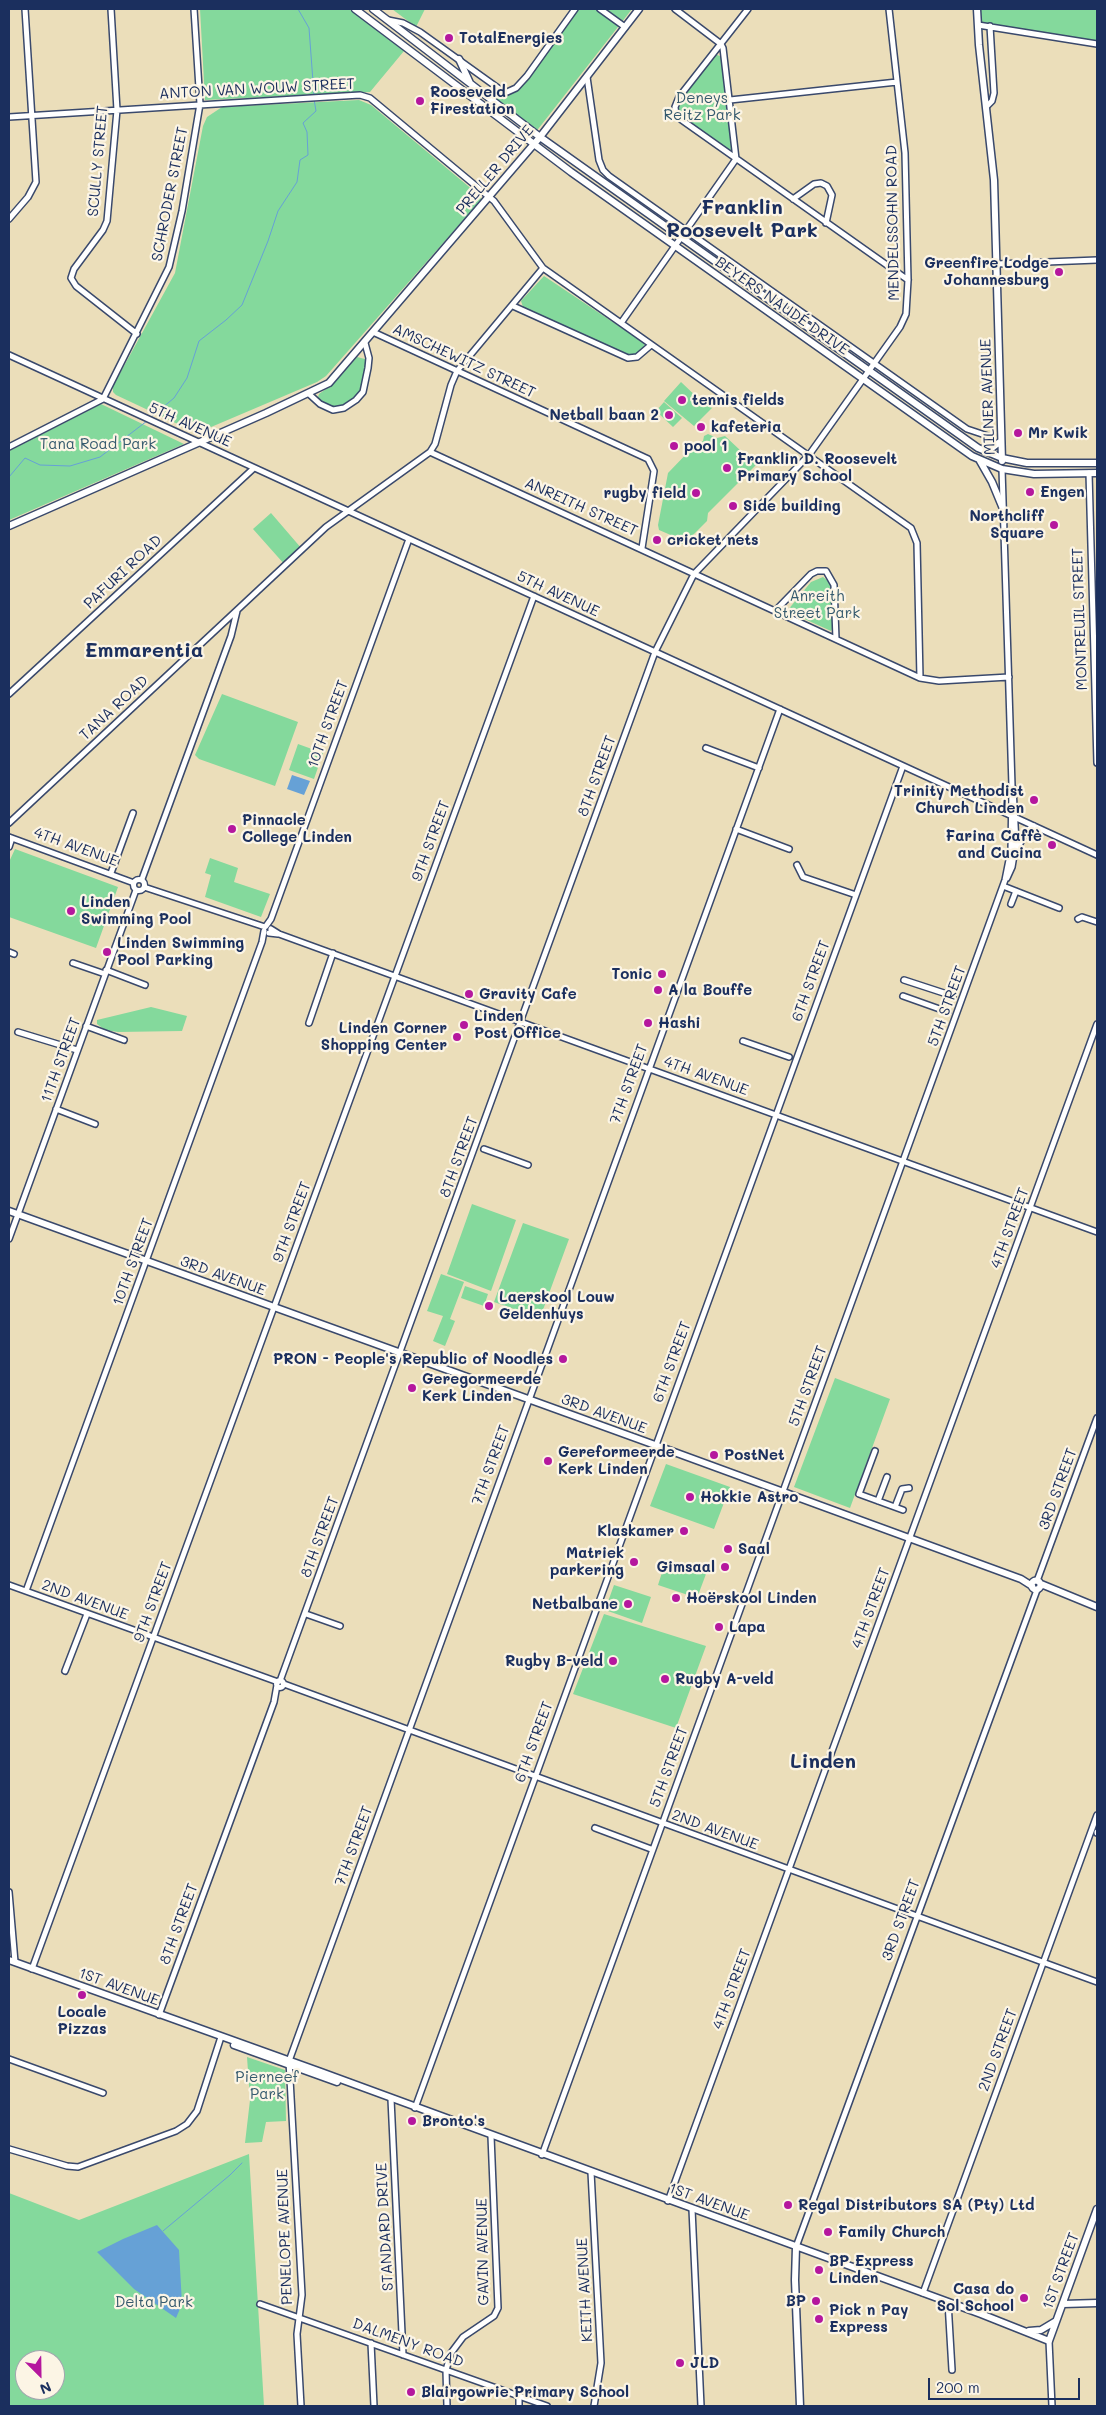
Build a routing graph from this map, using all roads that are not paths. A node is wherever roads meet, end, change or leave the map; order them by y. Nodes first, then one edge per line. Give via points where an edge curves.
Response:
1 (25, 9) edge
2 (111, 9) edge
3 (194, 9) edge
4 (355, 9) edge
5 (373, 9) edge
6 (575, 9) edge
7 (600, 9) edge
8 (639, 9) edge
9 (676, 9) edge
10 (748, 9) edge
11 (889, 9) edge
12 (977, 9) edge
13 (388, 20) junction
14 (978, 25) junction
15 (990, 26) junction
16 (625, 27) junction
17 (414, 41) junction
18 (721, 44) junction
19 (1097, 44) edge
20 (408, 49) junction
21 (459, 59) junction
22 (446, 64) junction
23 (439, 73) junction
24 (587, 77) junction
25 (897, 82) junction
26 (471, 84) junction
27 (730, 100) junction
28 (200, 104) junction
29 (987, 106) junction
30 (116, 110) junction
31 (32, 115) junction
32 (9, 117) edge
33 (540, 137) junction
34 (533, 145) junction
35 (736, 160) junction
36 (489, 197) junction
37 (793, 199) junction
38 (9, 220) edge
39 (826, 223) junction
40 (685, 230) junction
41 (680, 236) junction
42 (674, 246) junction
43 (1096, 261) edge
44 (996, 264) junction
45 (543, 268) junction
46 (908, 280) junction
47 (513, 306) junction
48 (621, 323) junction
49 (373, 332) junction
50 (137, 334) junction
51 (365, 343) junction
52 (651, 345) junction
53 (9, 355) edge
54 (874, 363) junction
55 (870, 370) junction
56 (457, 371) junction
57 (863, 379) junction
58 (309, 394) junction
59 (103, 399) junction
60 (988, 436) dead end
61 (1001, 441) junction
62 (199, 442) junction
63 (9, 447) edge
64 (984, 451) junction
65 (430, 452) junction
66 (808, 456) junction
67 (1002, 458) junction
68 (980, 460) junction
69 (1097, 463) edge
70 (254, 468) junction
71 (1002, 469) junction
72 (1088, 473) junction
73 (1097, 473) edge
74 (348, 511) junction
75 (1004, 511) junction
76 (9, 526) edge
77 (409, 539) junction
78 (642, 548) junction
79 (1091, 557) junction
80 (1097, 557) edge
81 (694, 574) junction
82 (534, 596) junction
83 (237, 610) junction
84 (776, 610) junction
85 (836, 639) junction
86 (655, 652) junction
87 (920, 678) junction
88 (1009, 678) junction
89 (9, 694) edge
90 (780, 709) junction
91 (706, 748) dead end
92 (1097, 763) edge
93 (903, 766) junction
94 (759, 768) junction
95 (133, 813) dead end
96 (1014, 816) junction
97 (9, 823) edge
98 (1035, 826) junction
99 (736, 830) junction
100 (10, 837) edge
101 (9, 847) edge
102 (789, 849) dead end
103 (1016, 852) junction
104 (1097, 855) edge
105 (797, 864) dead end
106 (111, 873) junction
107 (142, 879) junction
108 (1005, 880) junction
109 (134, 883) junction
110 (1003, 886) junction
111 (144, 887) junction
112 (136, 890) junction
113 (1016, 892) junction
114 (856, 896) junction
115 (1011, 904) dead end
116 (1059, 908) dead end
117 (1078, 919) dead end
118 (1097, 922) edge
119 (267, 930) junction
120 (333, 954) junction
121 (73, 963) dead end
122 (106, 972) junction
123 (395, 976) junction
124 (904, 980) dead end
125 (145, 985) dead end
126 (903, 996) dead end
127 (953, 996) dead end
128 (948, 1012) dead end
129 (521, 1022) junction
130 (308, 1023) dead end
131 (1097, 1024) edge
132 (86, 1026) junction
133 (18, 1032) dead end
134 (124, 1040) dead end
135 (743, 1040) dead end
136 (77, 1050) junction
137 (789, 1057) dead end
138 (648, 1069) junction
139 (56, 1109) junction
140 (776, 1115) junction
141 (95, 1124) dead end
142 (484, 1149) dead end
143 (903, 1162) junction
144 (528, 1165) dead end
145 (1030, 1207) junction
146 (9, 1211) edge
147 (18, 1215) junction
148 (1097, 1232) edge
149 (9, 1239) edge
150 (146, 1261) junction
151 (274, 1307) junction
152 (400, 1354) junction
153 (528, 1399) junction
154 (1097, 1418) edge
155 (655, 1446) junction
156 (875, 1451) dead end
157 (887, 1477) dead end
158 (909, 1488) dead end
159 (782, 1493) junction
160 (878, 1501) junction
161 (895, 1507) junction
162 (903, 1510) dead end
163 (909, 1539) junction
164 (9, 1585) edge
165 (1036, 1585) junction
166 (26, 1591) junction
167 (1097, 1607) edge
168 (87, 1614) junction
169 (306, 1614) junction
170 (340, 1626) dead end
171 (153, 1638) junction
172 (65, 1671) dead end
173 (280, 1684) junction
174 (408, 1731) junction
175 (534, 1777) junction
176 (1097, 1815) edge
177 (662, 1823) junction
178 (595, 1828) dead end
179 (651, 1849) junction
180 (789, 1870) junction
181 (9, 1892) edge
182 (916, 1916) junction
183 (12, 1961) edge
184 (1043, 1962) junction
185 (32, 1969) junction
186 (1097, 1982) edge
187 (159, 2015) junction
188 (219, 2037) junction
189 (9, 2059) edge
190 (290, 2064) junction
191 (103, 2093) dead end
192 (390, 2099) junction
193 (414, 2108) junction
194 (491, 2136) junction
195 (9, 2149) edge
196 (542, 2155) junction
197 (591, 2172) junction
198 (668, 2200) junction
199 (692, 2209) junction
200 (1097, 2209) edge
201 (796, 2247) junction
202 (923, 2293) junction
203 (948, 2302) junction
204 (1097, 2303) edge
205 (260, 2304) dead end
206 (1063, 2304) junction
207 (300, 2316) junction
208 (1057, 2320) junction
209 (1026, 2331) junction
210 (1049, 2341) junction
211 (371, 2343) junction
212 (403, 2355) junction
213 (446, 2370) junction
214 (952, 2370) dead end
215 (519, 2397) junction
216 (301, 2406) edge
217 (374, 2406) edge
218 (447, 2406) edge
219 (519, 2406) edge
220 (547, 2406) edge
221 (594, 2406) edge
222 (702, 2406) edge
223 (800, 2406) edge
224 (1052, 2406) edge

1 - 31 street
2 - 30 street, SCULLY STREET
3 - 28 street, SCHRODER STREET
4 - 20 main road, BEYERS NAUDÉ DRIVE
5 - 13 main road, BEYERS NAUDÉ DRIVE
6 - 21 street, BEYERS NAUDÉ DRIVE via 527,76 505,94
7 - 16 street
8 - 16 main road, PRELLER DRIVE
9 - 18 street
10 - 18 street
11 - 25 street, MENDELSSOHN ROAD
12 - 14 main road, MILNER AVENUE
13 - 17 main road, BEYERS NAUDÉ DRIVE
13 - 21 street, BEYERS NAUDÉ DRIVE via 403,23
14 - 15 street
14 - 29 main road, MILNER AVENUE
15 - 19 street
15 - 29 street via 994,92
16 - 24 main road, PRELLER DRIVE
17 - 20 main road
17 - 22 main road, BEYERS NAUDÉ DRIVE
18 - 27 street
18 - 35 street via 679,97 674,111 682,122
20 - 23 main road, BEYERS NAUDÉ DRIVE
21 - 26 main road
22 - 23 main road
22 - 26 main road, BEYERS NAUDÉ DRIVE
23 - 34 main road, BEYERS NAUDÉ DRIVE
24 - 33 main road, PRELLER DRIVE
24 - 40 street, BEYERS NAUDÉ DRIVE via 603,170
25 - 27 street
25 - 46 street, MENDELSSOHN ROAD via 905,153
26 - 33 main road, BEYERS NAUDÉ DRIVE
27 - 35 street
28 - 30 street, ANTON VAN WOUW STREET
28 - 36 street, ANTON VAN WOUW STREET via 370,98
28 - 50 street, SCHRODER STREET via 171,261
29 - 44 main road, MILNER AVENUE via 994,180
30 - 31 street, ANTON VAN WOUW STREET
30 - 50 street, SCULLY STREET via 106,225 71,278 76,286
31 - 32 street, ANTON VAN WOUW STREET
31 - 38 street via 36,182
33 - 34 main road, PRELLER DRIVE
33 - 41 main road, BEYERS NAUDÉ DRIVE
34 - 36 main road, PRELLER DRIVE
34 - 42 main road, BEYERS NAUDÉ DRIVE
35 - 37 street
35 - 40 street
36 - 45 street, ANTON VAN WOUW STREET
36 - 49 main road, PRELLER DRIVE
37 - 39 street
37 - 39 street via 814,184 828,186 832,195
39 - 46 street
40 - 41 street
40 - 54 street, BEYERS NAUDÉ DRIVE
41 - 42 street
41 - 55 main road, BEYERS NAUDÉ DRIVE
42 - 48 street
42 - 57 main road, BEYERS NAUDÉ DRIVE
43 - 44 street
44 - 61 main road, MILNER AVENUE
45 - 47 street
45 - 48 street, ANTON VAN WOUW STREET
46 - 54 street, MENDELSSOHN ROAD via 908,307 904,320
47 - 52 street via 628,358 640,355
47 - 56 street
48 - 52 street, ANTON VAN WOUW STREET
49 - 51 main road, PRELLER DRIVE
49 - 56 street, AMSCHEWITZ STREET
50 - 59 street, SCHRODER STREET
51 - 58 main road, PRELLER DRIVE via 329,383
51 - 58 street via 368,368 363,392 356,400 334,410
52 - 66 street, ANTON VAN WOUW STREET
53 - 59 street, 5TH AVENUE
54 - 55 street, MENDELSSOHN ROAD
54 - 60 street, BEYERS NAUDÉ DRIVE via 967,429
55 - 57 street, MENDELSSOHN ROAD
55 - 64 main road, BEYERS NAUDÉ DRIVE
56 - 65 street
56 - 78 street, AMSCHEWITZ STREET via 644,457 652,464
57 - 66 street, MENDELSSOHN ROAD
57 - 68 main road, BEYERS NAUDÉ DRIVE
58 - 62 main road, PRELLER DRIVE
59 - 62 street, 5TH AVENUE
59 - 63 street
61 - 64 main road
61 - 67 main road, MILNER AVENUE
62 - 70 street, 5TH AVENUE
62 - 76 main road, PRELLER DRIVE
64 - 67 main road, BEYERS NAUDÉ DRIVE
65 - 74 street, TANA ROAD
65 - 78 street, ANREITH STREET
66 - 81 street, MENDELSSOHN ROAD
66 - 87 street, ANTON VAN WOUW STREET via 913,532 917,543
67 - 69 main road, BEYERS NAUDÉ DRIVE via 1039,464
67 - 71 main road, MILNER AVENUE
68 - 71 main road, BEYERS NAUDÉ DRIVE
68 - 75 main road
70 - 74 street, 5TH AVENUE
70 - 89 street, PAFURI ROAD
71 - 72 main road, BEYERS NAUDÉ DRIVE via 1034,474
71 - 75 street, MILNER AVENUE
72 - 73 main road, BEYERS NAUDÉ DRIVE
72 - 79 street, MONTREUIL STREET
74 - 77 street, 5TH AVENUE
74 - 83 street, TANA ROAD via 326,527
75 - 88 street, MILNER AVENUE
77 - 82 street, 5TH AVENUE
77 - 119 street, 10TH STREET
78 - 81 street, ANREITH STREET
79 - 80 street
79 - 92 street, MONTREUIL STREET
81 - 84 street, ANREITH STREET
81 - 86 street, MENDELSSOHN ROAD
82 - 86 street, 5TH AVENUE
82 - 123 street, 9TH STREET
83 - 97 street, TANA ROAD
83 - 107 street via 231,636
84 - 85 street, ANREITH STREET
84 - 85 street via 811,574 826,571 834,585
85 - 87 street, ANREITH STREET
86 - 90 street, 5TH AVENUE
86 - 129 street, 8TH STREET
87 - 88 street, ANREITH STREET via 940,681
88 - 96 street, MILNER AVENUE
90 - 93 street, 5TH AVENUE
90 - 94 street, 7TH STREET
91 - 94 street
93 - 96 street, 5TH AVENUE
93 - 114 street, 6TH STREET
94 - 99 street, 7TH STREET
95 - 106 street
96 - 98 street, 5TH AVENUE
96 - 103 street, 5TH STREET
96 - 108 street, 5TH STREET
98 - 103 street via 1026,831
98 - 104 street, 5TH AVENUE
99 - 102 street
99 - 138 street, 7TH STREET
100 - 101 street
100 - 106 street, 4TH AVENUE
103 - 108 street, 5TH STREET
105 - 114 street via 803,877
106 - 109 street, 4TH AVENUE
107 - 109 street
107 - 111 street
108 - 110 street, 5TH STREET
109 - 112 street
110 - 113 street
110 - 143 street, 5TH STREET
111 - 112 street
111 - 119 street, 4TH AVENUE
112 - 122 street, 11TH STREET
113 - 115 street
113 - 116 street
114 - 140 street, 6TH STREET
117 - 118 street via 1082,917
119 - 120 street, 4TH AVENUE
119 - 150 street, 10TH STREET
120 - 123 street, 4TH AVENUE
120 - 130 street
121 - 122 street
122 - 125 street
122 - 132 street, 11TH STREET
123 - 129 street, 4TH AVENUE
123 - 151 street, 9TH STREET
124 - 127 street
126 - 128 street
129 - 138 street, 4TH AVENUE
129 - 152 street, 8TH STREET
131 - 145 street, 4TH STREET
132 - 134 street
132 - 136 street, 11TH STREET
133 - 136 street
135 - 137 street
136 - 139 street, 11TH STREET
138 - 140 street, 4TH AVENUE
138 - 153 street, 7TH STREET
139 - 141 street
139 - 147 street, 11TH STREET
140 - 143 street, 4TH AVENUE
140 - 155 street, 6TH STREET
142 - 144 street
143 - 145 street, 4TH AVENUE
143 - 159 street, 5TH STREET
145 - 148 street, 4TH AVENUE
145 - 163 street, 4TH STREET
146 - 147 main road, 3RD AVENUE
147 - 149 street, 11TH STREET
147 - 150 main road, 3RD AVENUE
150 - 151 main road, 3RD AVENUE
150 - 166 street, 10TH STREET
151 - 152 main road, 3RD AVENUE
151 - 171 street, 9TH STREET
152 - 153 main road, 3RD AVENUE
152 - 169 street, 8TH STREET
153 - 155 main road, 3RD AVENUE
153 - 174 street, 7TH STREET
154 - 165 street, 3RD STREET
155 - 159 main road, 3RD AVENUE
155 - 175 street, 6TH STREET
156 - 160 street via 859,1494
157 - 160 street
158 - 161 street via 902,1489
159 - 163 main road, 3RD AVENUE
159 - 177 street, 5TH STREET
160 - 161 street
161 - 162 street
163 - 165 main road, 3RD AVENUE
163 - 180 street, 4TH STREET
164 - 166 street, 2ND AVENUE
165 - 167 main road, 3RD AVENUE
165 - 182 street, 3RD STREET
166 - 168 street, 2ND AVENUE
168 - 171 street, 2ND AVENUE
168 - 172 street
169 - 170 street
169 - 173 street, 8TH STREET
171 - 173 street, 2ND AVENUE
171 - 185 street, 9TH STREET
173 - 174 street, 2ND AVENUE
173 - 187 street, 8TH STREET
174 - 175 street, 2ND AVENUE
174 - 190 street, 7TH STREET
175 - 177 street, 2ND AVENUE
175 - 193 street, 6TH STREET
176 - 184 street, 2ND STREET
177 - 179 street, 5TH STREET
177 - 180 street, 2ND AVENUE
178 - 179 street
179 - 196 street, 5TH STREET
180 - 182 street, 2ND AVENUE
180 - 198 street, 4TH STREET
181 - 183 street
182 - 184 street, 2ND AVENUE
182 - 201 street, 3RD STREET
183 - 185 main road, 1ST AVENUE
184 - 186 street, 2ND AVENUE
184 - 202 street, 2ND STREET
185 - 187 main road, 1ST AVENUE
187 - 188 main road, 1ST AVENUE
188 - 190 main road, 1ST AVENUE
188 - 195 street via 197,2111 187,2124 176,2131 78,2167
189 - 191 street
190 - 192 main road, 1ST AVENUE
190 - 207 street, PENELOPE AVENUE via 302,2291
192 - 193 main road, 1ST AVENUE
192 - 212 street, STANDARD DRIVE
193 - 194 main road, 1ST AVENUE
194 - 196 main road, 1ST AVENUE
194 - 213 street, GAVIN AVENUE via 498,2308 494,2316 456,2344
196 - 197 main road, 1ST AVENUE
197 - 198 main road, 1ST AVENUE
197 - 221 street, KEITH AVENUE via 601,2363
198 - 199 main road, 1ST AVENUE
199 - 201 main road, 1ST AVENUE
199 - 222 street
200 - 206 main road, 1ST STREET
201 - 202 main road, 1ST AVENUE
201 - 223 main road
202 - 203 main road, 1ST AVENUE
203 - 209 main road, 1ST AVENUE
203 - 214 street
204 - 206 main road
205 - 207 street, DALMENY ROAD
206 - 208 main road, 1ST STREET
207 - 211 street, DALMENY ROAD
207 - 216 street, PENELOPE AVENUE via 297,2334
208 - 209 main road via 1041,2330
208 - 210 main road, 1ST STREET
209 - 210 main road, 1ST AVENUE
210 - 224 street
211 - 212 street, DALMENY ROAD
211 - 217 street
212 - 213 street, DALMENY ROAD
213 - 215 street, DALMENY ROAD
213 - 218 street, GAVIN AVENUE
215 - 219 street
215 - 220 street, DALMENY ROAD

